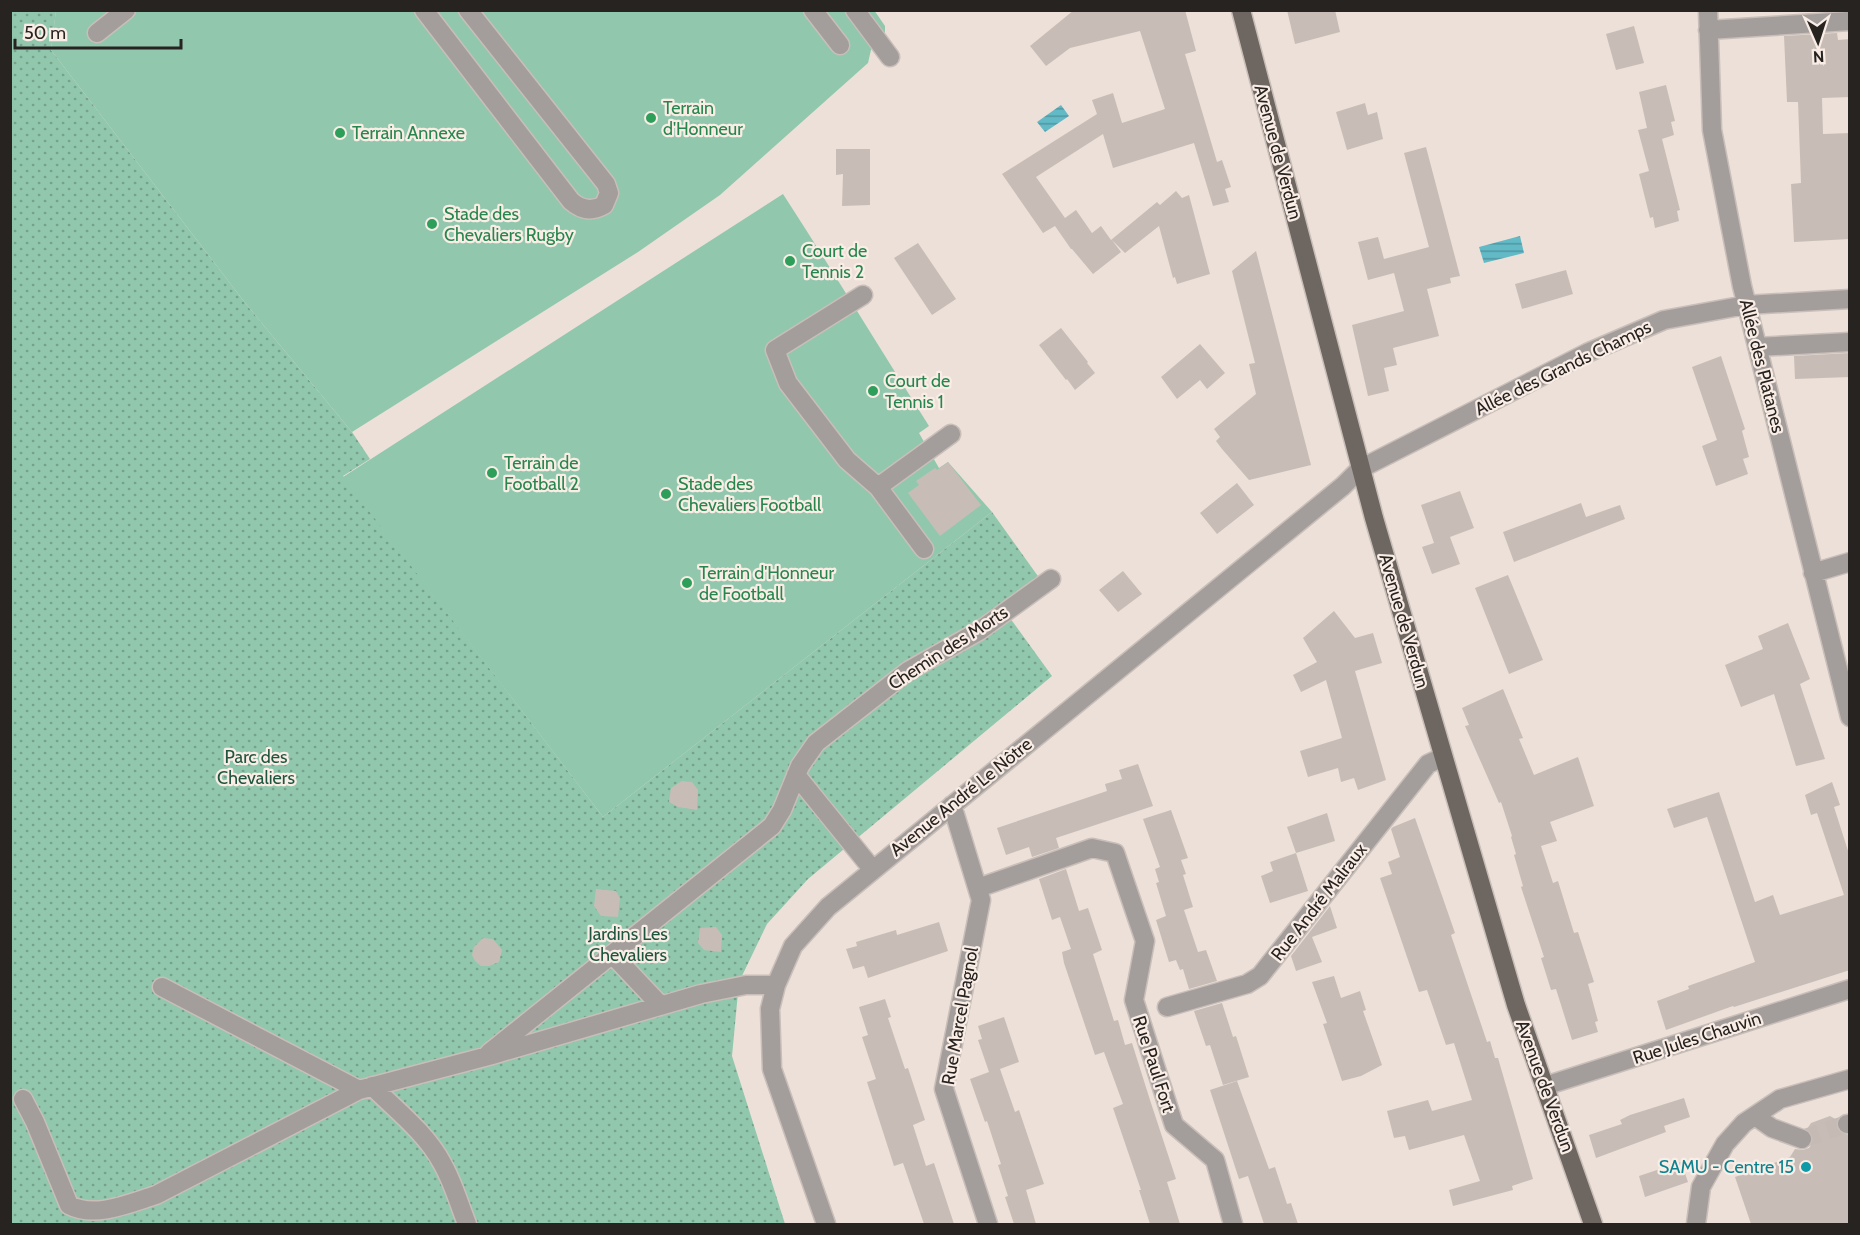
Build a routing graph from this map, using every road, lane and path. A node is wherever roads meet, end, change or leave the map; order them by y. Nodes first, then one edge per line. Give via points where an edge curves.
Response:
1 (126, 10) edge
2 (424, 10) edge
3 (468, 10) edge
4 (813, 10) edge
5 (855, 10) edge
6 (1241, 10) edge
7 (1708, 10) edge
8 (1850, 21) edge
9 (1708, 30) junction
10 (97, 33) dead end
11 (840, 45) dead end
12 (890, 57) dead end
13 (862, 295) dead end
14 (1850, 299) edge
15 (1746, 305) junction
16 (1850, 342) edge
17 (1757, 347) junction
18 (951, 434) dead end
19 (1360, 469) junction
20 (878, 487) junction
21 (924, 549) dead end
22 (1850, 562) edge
23 (1814, 573) junction
24 (1051, 579) dead end
25 (1850, 717) edge
26 (1443, 757) junction
27 (796, 775) junction
28 (952, 805) junction
29 (873, 870) junction
30 (978, 888) junction
31 (612, 954) junction
32 (776, 984) junction
33 (162, 987) dead end
34 (1850, 989) edge
35 (661, 1006) junction
36 (1167, 1008) dead end
37 (483, 1058) junction
38 (1850, 1079) edge
39 (1545, 1086) junction
40 (365, 1088) junction
41 (23, 1099) dead end
42 (1755, 1116) junction
43 (1802, 1139) tunnel mouth
44 (467, 1224) edge
45 (826, 1224) edge
46 (988, 1224) edge
47 (1233, 1224) edge
48 (1593, 1224) edge
49 (1696, 1224) edge

1 - 10 street
2 - 3 street via 571,201 585,209 595,210 604,205 609,193 606,184
4 - 11 street
5 - 12 street
6 - 19 main road, Avenue de Verdun
7 - 9 street, Allée des Platanes
8 - 9 street
9 - 15 street, Allée des Platanes via 1713,130
13 - 20 street via 776,350 788,384 847,460
14 - 15 street, Allée des Grands Champs
15 - 17 street, Allée des Platanes
15 - 19 street, Allée des Grands Champs via 1664,320 1587,353
16 - 17 street
17 - 23 street, Allée des Platanes
18 - 20 street
19 - 26 main road, Avenue de Verdun
19 - 28 street, Avenue André Le Nôtre
20 - 21 street
22 - 23 street
23 - 25 street, Allée des Platanes
24 - 27 street, Chemin des Morts via 979,631 908,670 816,743
26 - 36 street, Rue André Malraux via 1428,764 1260,976 1247,984
26 - 39 main road, Avenue de Verdun via 1516,1005
27 - 29 street
27 - 31 street, Chemin des Morts via 772,826
28 - 29 street, Avenue André Le Nôtre
28 - 30 street, Rue Marcel Pagnol
29 - 32 street, Avenue André Le Nôtre via 828,907 794,946
30 - 46 street, Rue Marcel Pagnol via 981,900 945,1089
30 - 47 street, Rue Paul Fort via 1092,848 1115,853 1145,941 1134,1000 1137,1011 1174,1125 1215,1160
31 - 35 street
31 - 37 street, Chemin des Morts
32 - 35 street via 723,989
32 - 45 street, Avenue André Le Nôtre via 770,1009 772,1069
33 - 40 street
34 - 39 street, Rue Jules Chauvin
35 - 37 street
37 - 40 street
38 - 42 street via 1780,1099
39 - 48 main road, Avenue de Verdun
40 - 41 street via 156,1195 88,1210 69,1205
40 - 44 street via 424,1137 442,1161
42 - 43 street via 1772,1128
42 - 49 street via 1725,1144 1701,1187

